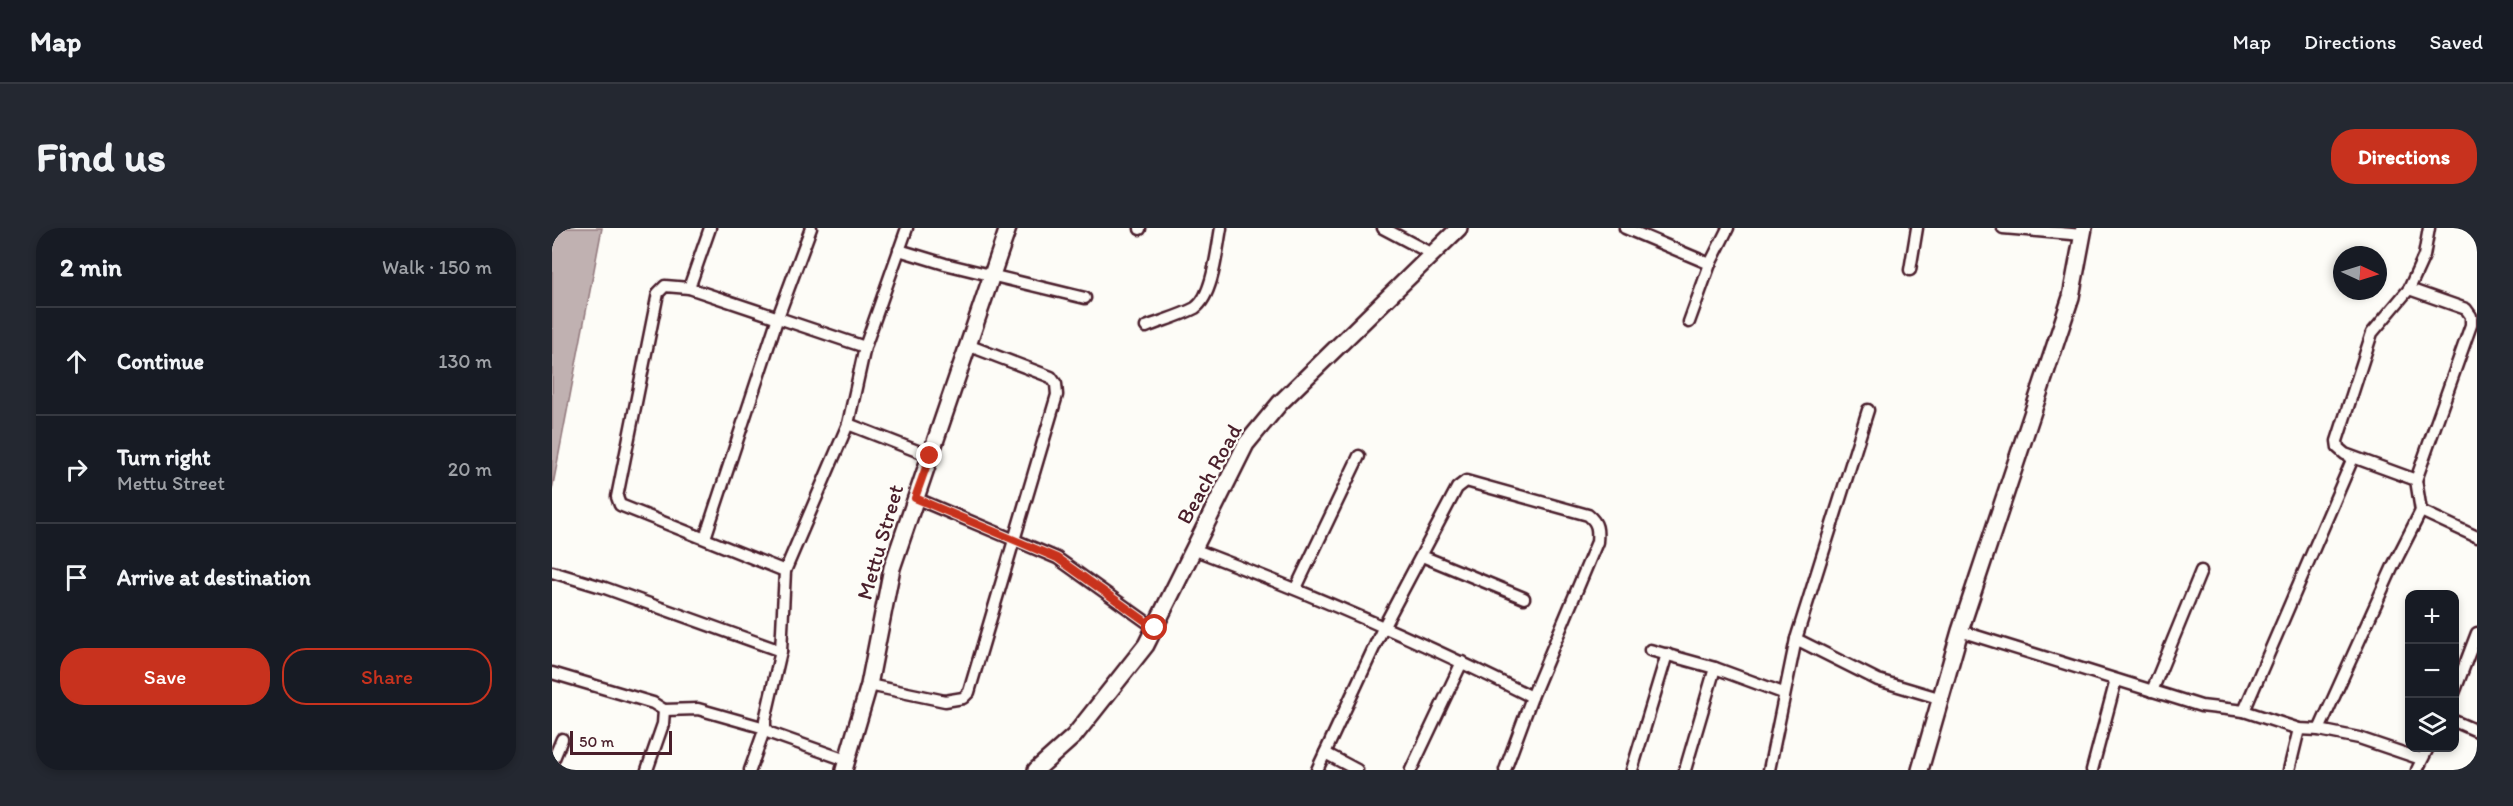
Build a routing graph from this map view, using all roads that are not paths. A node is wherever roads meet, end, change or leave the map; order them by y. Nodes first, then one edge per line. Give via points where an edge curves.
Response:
1 (710, 228) edge
2 (811, 228) edge
3 (907, 228) edge
4 (1008, 228) edge
5 (1221, 228) edge
6 (1383, 228) edge
7 (1459, 228) edge
8 (1625, 228) edge
9 (1728, 228) edge
10 (1917, 228) edge
11 (2003, 228) edge
12 (2429, 228) edge
13 (2084, 232) edge
14 (899, 250) junction
15 (1432, 254) junction
16 (1710, 264) junction
17 (1910, 270) dead end
18 (991, 276) junction
19 (689, 288) junction
20 (2409, 289) junction
21 (1085, 298) dead end
22 (2471, 310) edge
23 (778, 317) junction
24 (1689, 322) dead end
25 (1146, 327) dead end
26 (970, 346) junction
27 (865, 347) junction
28 (1868, 410) dead end
29 (848, 424) junction
30 (930, 456) junction
31 (1359, 456) dead end
32 (2353, 458) junction
33 (2416, 480) junction
34 (915, 498) junction
35 (2421, 511) junction
36 (2477, 537) edge
37 (705, 538) junction
38 (1014, 538) junction
39 (1193, 549) junction
40 (1422, 556) junction
41 (785, 571) junction
42 (552, 572) edge
43 (2201, 572) dead end
44 (1296, 588) junction
45 (1524, 598) dead end
46 (1384, 626) junction
47 (1155, 628) junction
48 (1960, 631) junction
49 (2477, 633) edge
50 (1796, 639) junction
51 (1650, 650) dead end
52 (781, 651) junction
53 (1667, 654) junction
54 (1462, 662) junction
55 (1715, 668) junction
56 (552, 673) edge
57 (2116, 680) junction
58 (2459, 680) edge
59 (869, 685) junction
60 (2152, 691) junction
61 (1783, 693) junction
62 (1532, 697) junction
63 (1942, 699) junction
64 (664, 710) junction
65 (2244, 711) junction
66 (2459, 723) edge
67 (765, 728) junction
68 (2299, 729) junction
69 (2319, 730) junction
70 (2477, 731) edge
71 (562, 739) dead end
72 (1325, 753) junction
73 (552, 764) edge
74 (845, 765) edge
75 (2419, 765) edge
76 (647, 770) edge
77 (750, 770) edge
78 (1036, 770) edge
79 (1317, 770) edge
80 (1357, 770) edge
81 (1411, 770) edge
82 (1505, 770) edge
83 (1632, 770) edge
84 (1685, 770) edge
85 (1768, 770) edge
86 (1920, 770) edge
87 (2092, 770) edge
88 (2289, 770) edge

1 - 19 street
2 - 23 street
3 - 14 street
4 - 18 street, Mettu Street
5 - 25 street via 1209,289 1202,302
6 - 15 street
7 - 15 street, Beach Road
8 - 16 street
9 - 16 street
10 - 17 street
11 - 13 street
12 - 20 street via 2424,256
13 - 48 street via 2071,297
14 - 18 street
14 - 27 street
15 - 39 street, Beach Road via 1280,403 1253,436
16 - 24 street
18 - 21 street
18 - 26 street, Mettu Street
19 - 23 street
19 - 37 street via 665,286 658,293 617,497 626,509
20 - 22 street
20 - 32 street via 2372,333 2368,344 2337,441 2338,448
22 - 33 street via 2471,325
23 - 27 street
23 - 37 street
26 - 30 street, Mettu Street
26 - 38 street via 1051,377 1056,384 1057,395
27 - 29 street
28 - 50 street
29 - 30 street
29 - 41 street
30 - 34 street, Mettu Street
31 - 44 street
32 - 33 street
32 - 65 street
33 - 35 street
34 - 38 street
34 - 59 street, Mettu Street via 892,568
35 - 36 street
35 - 69 street
37 - 41 street
38 - 47 street via 1057,558
38 - 59 street via 969,692 963,698 945,701
39 - 44 street
39 - 47 street, Beach Road
40 - 45 street
40 - 46 street
40 - 62 street via 1457,488 1466,481 1577,511 1595,520 1597,542
41 - 52 street
42 - 52 street
43 - 60 street
44 - 46 street
46 - 54 street
46 - 72 street
47 - 78 street, Beach Road via 1130,668 1081,727
48 - 57 street
48 - 63 street
49 - 58 street
50 - 61 street
50 - 63 street via 1878,680
51 - 53 street
52 - 67 street
53 - 55 street
53 - 83 street
54 - 62 street
54 - 81 street
55 - 61 street
55 - 84 street
56 - 64 street via 653,703
57 - 60 street
57 - 87 street
59 - 74 street, Mettu Street
60 - 65 street via 2201,706
61 - 85 street
62 - 82 street
63 - 86 street
64 - 67 street via 698,709
64 - 76 street
65 - 68 street
66 - 70 street
67 - 74 street
67 - 77 street
68 - 69 street
68 - 88 street
69 - 75 street via 2359,738
71 - 73 street
72 - 79 street
72 - 80 street

